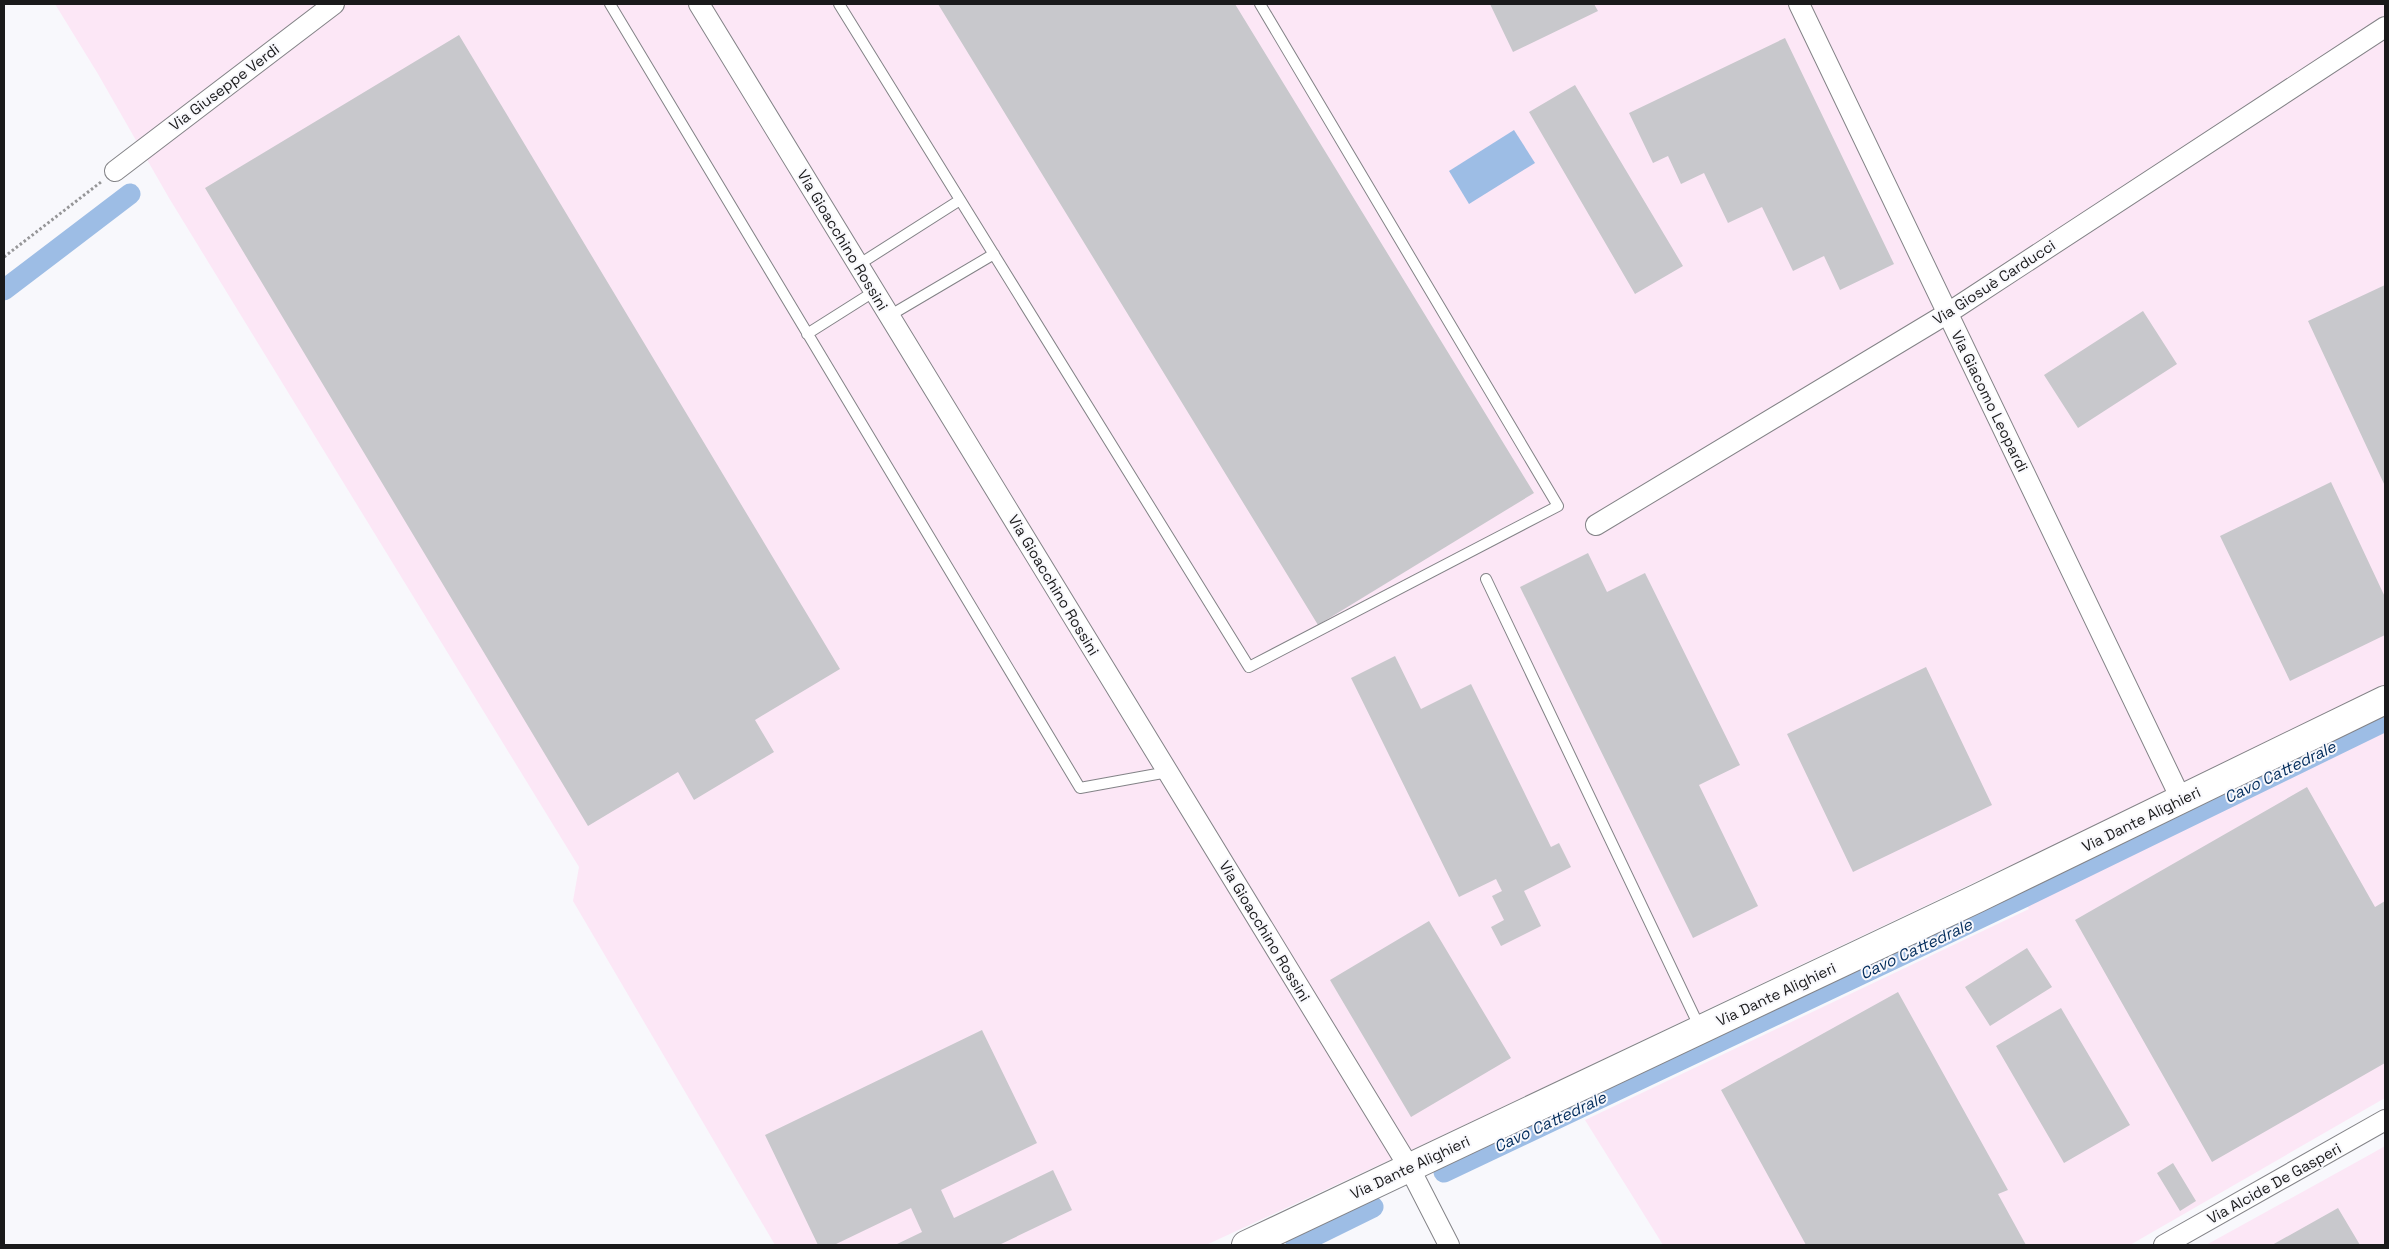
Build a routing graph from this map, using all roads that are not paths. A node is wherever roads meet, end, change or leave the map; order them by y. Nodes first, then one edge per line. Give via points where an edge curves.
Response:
1 (334, 4) edge
2 (610, 4) edge
3 (699, 4) edge
4 (839, 4) edge
5 (1260, 4) edge
6 (1799, 4) edge
7 (2385, 27) edge
8 (115, 170) road end
9 (960, 200) junction
10 (994, 254) junction
11 (858, 265) junction
12 (875, 291) junction
13 (1948, 313) junction
14 (889, 316) junction
15 (807, 334) junction
16 (1596, 524) dead end
17 (1486, 579) dead end
18 (2385, 700) edge
19 (1168, 772) junction
20 (2181, 799) junction
21 (1701, 1029) junction
22 (2385, 1120) edge
23 (1409, 1166) junction
24 (1246, 1245) edge
25 (1448, 1245) edge
26 (2164, 1245) edge

1 - 8 street, Via Giuseppe Verdi
2 - 15 lane
3 - 11 street, Via Gioacchino Rossini
4 - 9 lane
5 - 10 lane via 1558,506 1249,667
6 - 13 street, Via Giacomo Leopardi
7 - 13 street, Via Giosuè Carducci
9 - 10 lane
9 - 11 lane
10 - 14 lane
11 - 12 street, Via Gioacchino Rossini
12 - 14 street, Via Gioacchino Rossini
12 - 15 lane
13 - 16 street, Via Giosuè Carducci
13 - 20 street, Via Giacomo Leopardi
14 - 19 street, Via Gioacchino Rossini
15 - 19 lane via 1080,788
17 - 21 lane
18 - 20 main road, Via Dante Alighieri
19 - 23 street, Via Gioacchino Rossini
20 - 21 main road, Via Dante Alighieri
21 - 23 main road, Via Dante Alighieri
22 - 26 street, Via Alcide De Gasperi
23 - 24 main road, Via Dante Alighieri
23 - 25 street

